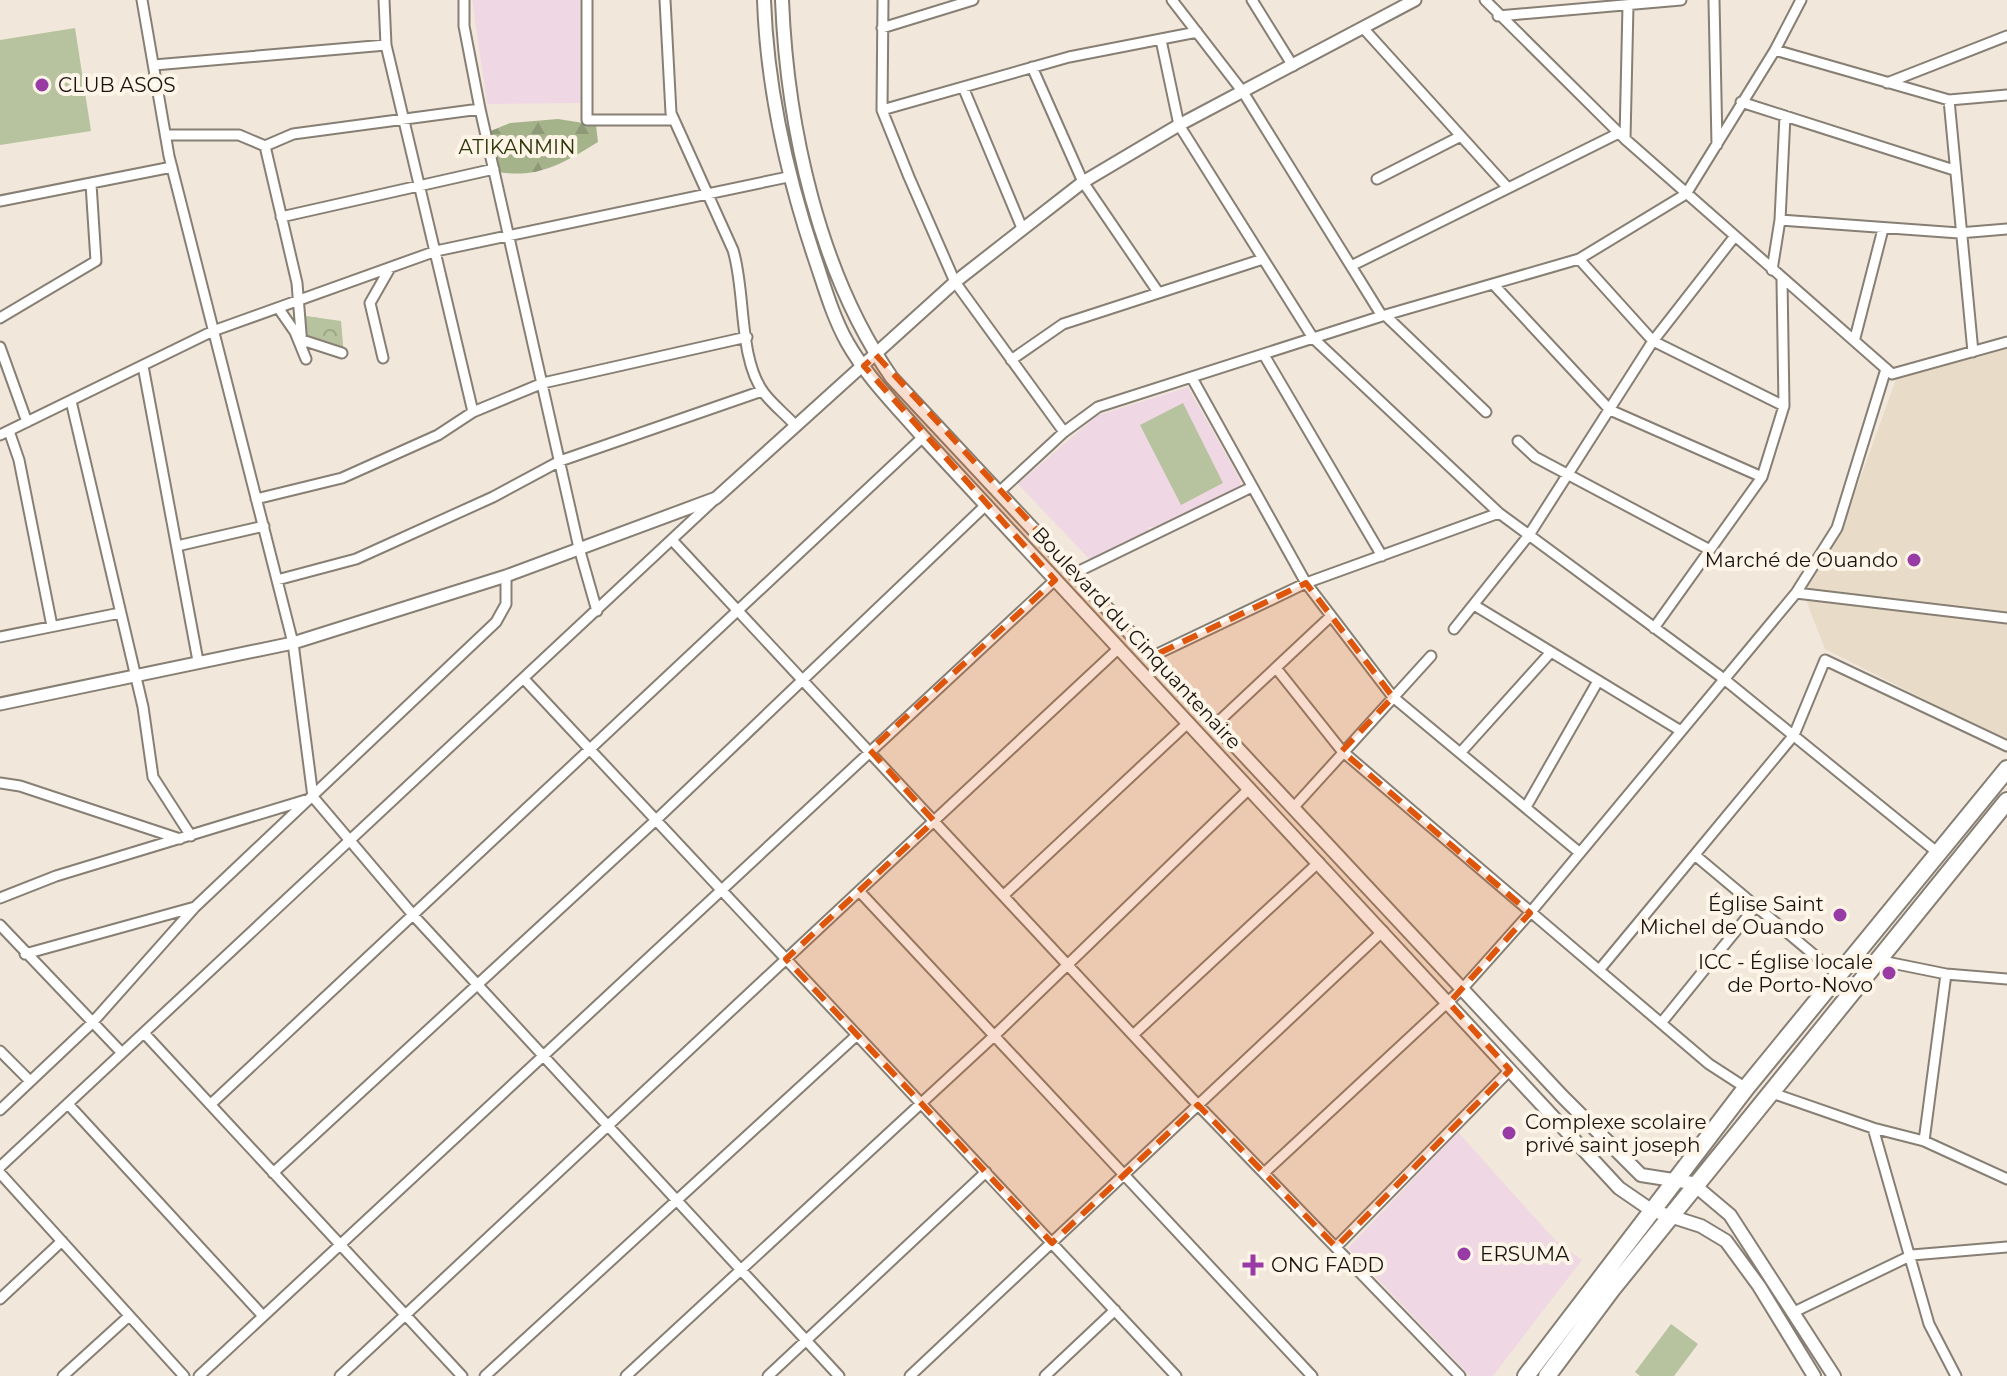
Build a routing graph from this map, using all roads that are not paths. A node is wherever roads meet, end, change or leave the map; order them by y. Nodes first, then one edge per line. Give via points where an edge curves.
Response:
1 (142, 0) edge
2 (384, 0) edge
3 (464, 0) edge
4 (587, 0) edge
5 (665, 0) edge
6 (764, 0) edge
7 (782, 0) edge
8 (883, 0) edge
9 (973, 0) edge
10 (1172, 0) edge
11 (1252, 0) edge
12 (1415, 0) edge
13 (1485, 0) edge
14 (1681, 0) edge
15 (1714, 0) edge
16 (1801, 0) edge
17 (1667, 1) edge
18 (1628, 5) junction
19 (1498, 16) junction
20 (882, 28) junction
21 (1364, 29) junction
22 (1197, 32) junction
23 (2007, 36) edge
24 (1161, 40) junction
25 (386, 45) junction
26 (1775, 50) junction
27 (154, 65) junction
28 (1293, 66) junction
29 (1032, 67) junction
30 (1887, 83) junction
31 (963, 87) junction
32 (1243, 92) junction
33 (2007, 95) edge
34 (1949, 100) junction
35 (1741, 102) junction
36 (480, 109) junction
37 (882, 110) junction
38 (1785, 116) junction
39 (406, 120) junction
40 (674, 120) junction
41 (1179, 125) junction
42 (166, 135) junction
43 (1461, 136) junction
44 (1622, 136) junction
45 (1717, 145) junction
46 (265, 146) junction
47 (172, 167) junction
48 (494, 169) junction
49 (1954, 170) junction
50 (788, 177) junction
51 (1377, 179) dead end
52 (1083, 182) junction
53 (91, 184) junction
54 (420, 185) junction
55 (1508, 188) junction
56 (1686, 194) junction
57 (711, 196) junction
58 (0, 201) edge
59 (281, 217) junction
60 (1780, 220) junction
61 (1022, 228) junction
62 (1883, 229) junction
63 (2007, 229) edge
64 (1959, 233) junction
65 (509, 236) junction
66 (1735, 236) junction
67 (436, 251) junction
68 (1263, 259) junction
69 (1579, 259) junction
70 (1351, 266) junction
71 (390, 268) junction
72 (1772, 270) junction
73 (1782, 280) junction
74 (955, 282) junction
75 (1494, 285) junction
76 (1158, 292) junction
77 (300, 302) junction
78 (279, 309) junction
79 (1384, 316) junction
80 (0, 318) edge
81 (213, 331) junction
82 (747, 337) junction
83 (1313, 338) junction
84 (1855, 338) junction
85 (1653, 341) junction
86 (2007, 342) edge
87 (302, 343) junction
88 (0, 347) edge
89 (1973, 352) junction
90 (342, 353) dead end
91 (876, 355) junction
92 (1264, 355) junction
93 (383, 358) dead end
94 (306, 359) dead end
95 (1011, 360) junction
96 (143, 366) junction
97 (864, 366) junction
98 (1886, 369) junction
99 (1192, 378) junction
100 (543, 383) junction
101 (762, 391) junction
102 (71, 401) junction
103 (1784, 406) junction
104 (1610, 410) junction
105 (473, 412) junction
106 (1486, 412) dead end
107 (27, 422) junction
108 (795, 425) junction
109 (1064, 432) junction
110 (4, 433) edge
111 (923, 437) junction
112 (1518, 441) dead end
113 (560, 461) junction
114 (1570, 475) junction
115 (1762, 477) junction
116 (1252, 487) junction
117 (998, 493) junction
118 (716, 498) junction
119 (256, 499) junction
120 (987, 504) junction
121 (1499, 513) junction
122 (264, 526) junction
123 (1529, 535) junction
124 (672, 540) junction
125 (177, 546) junction
126 (579, 548) junction
127 (1710, 550) junction
128 (1382, 556) junction
129 (1073, 574) junction
130 (506, 576) junction
131 (277, 580) junction
132 (1055, 580) junction
133 (1306, 583) junction
134 (1796, 593) junction
135 (1474, 605) junction
136 (739, 610) junction
137 (597, 611) junction
138 (120, 613) junction
139 (1331, 616) junction
140 (2007, 618) edge
141 (52, 626) junction
142 (1654, 628) junction
143 (1454, 629) dead end
144 (0, 637) edge
145 (293, 643) junction
146 (1119, 648) junction
147 (1551, 652) junction
148 (1153, 656) junction
149 (1431, 656) dead end
150 (198, 661) junction
151 (1276, 668) junction
152 (135, 676) junction
153 (524, 679) junction
154 (1724, 679) junction
155 (804, 681) junction
156 (1598, 681) junction
157 (1393, 697) junction
158 (0, 704) edge
159 (1189, 722) junction
160 (1217, 723) junction
161 (1681, 731) junction
162 (1794, 735) junction
163 (2007, 746) edge
164 (589, 748) junction
165 (870, 750) junction
166 (1342, 751) junction
167 (1461, 752) junction
168 (2007, 769) edge
169 (0, 783) edge
170 (1250, 788) junction
171 (313, 797) junction
172 (2007, 801) edge
173 (1526, 807) junction
174 (1293, 808) junction
175 (656, 820) junction
176 (934, 821) junction
177 (186, 837) junction
178 (348, 842) junction
179 (1580, 853) junction
180 (1938, 853) junction
181 (1696, 856) junction
182 (1319, 862) junction
183 (721, 889) junction
184 (859, 891) junction
185 (1004, 895) junction
186 (0, 898) edge
187 (1756, 906) junction
188 (195, 907) junction
189 (1530, 913) junction
190 (414, 916) junction
191 (0, 925) edge
192 (1383, 931) junction
193 (25, 954) junction
194 (786, 959) junction
195 (1877, 960) junction
196 (1068, 964) junction
197 (1600, 969) junction
198 (1946, 974) junction
199 (1838, 975) junction
200 (2007, 979) edge
201 (478, 986) junction
202 (1463, 988) junction
203 (1449, 1003) junction
204 (1662, 1022) junction
205 (92, 1023) junction
206 (144, 1033) junction
207 (857, 1035) junction
208 (1133, 1035) junction
209 (994, 1036) junction
210 (0, 1051) edge
211 (122, 1053) junction
212 (543, 1056) junction
213 (1510, 1070) junction
214 (30, 1081) junction
215 (1746, 1088) junction
216 (1772, 1093) junction
217 (920, 1103) junction
218 (68, 1104) junction
219 (211, 1104) junction
220 (1198, 1105) junction
221 (0, 1110) edge
222 (607, 1126) junction
223 (1873, 1128) junction
224 (1924, 1141) junction
225 (0, 1167) edge
226 (986, 1172) junction
227 (0, 1173) edge
228 (273, 1173) junction
229 (1264, 1173) junction
230 (1124, 1176) junction
231 (1676, 1178) junction
232 (2007, 1179) edge
233 (1696, 1186) junction
234 (674, 1200) junction
235 (1651, 1210) junction
236 (1672, 1216) junction
237 (62, 1241) junction
238 (1052, 1243) junction
239 (340, 1244) junction
240 (1336, 1247) junction
241 (2007, 1247) edge
242 (1912, 1255) junction
243 (740, 1271) junction
244 (0, 1299) edge
245 (1115, 1310) junction
246 (1794, 1312) junction
247 (405, 1315) junction
248 (129, 1316) junction
249 (263, 1316) junction
250 (805, 1341) junction
251 (63, 1376) edge
252 (184, 1376) edge
253 (199, 1376) edge
254 (340, 1376) edge
255 (462, 1376) edge
256 (485, 1376) edge
257 (626, 1376) edge
258 (768, 1376) edge
259 (839, 1376) edge
260 (910, 1376) edge
261 (1045, 1376) edge
262 (1176, 1376) edge
263 (1312, 1376) edge
264 (1460, 1376) edge
265 (1526, 1376) edge
266 (1547, 1376) edge
267 (1814, 1376) edge
268 (1834, 1376) edge
269 (1956, 1376) edge

1 - 27 street
2 - 25 street
3 - 36 street
4 - 40 street via 587,120
5 - 40 street
6 - 50 main road, Boulevard du Cinquantenaire via 773,97
7 - 91 main road, Boulevard du Cinquantenaire via 786,59 807,175 844,294
8 - 20 street
9 - 20 street
10 - 22 street
11 - 28 street
12 - 21 street
13 - 19 street
14 - 17 street
15 - 45 street
16 - 26 street
17 - 18 street
18 - 19 street
18 - 44 street
19 - 44 street
20 - 37 street
21 - 28 street
21 - 43 street
22 - 24 street
22 - 32 street
23 - 30 street
24 - 29 street
24 - 41 street
25 - 27 street
25 - 39 street
26 - 30 street
26 - 35 street
27 - 42 street
28 - 32 street
29 - 31 street
29 - 52 street
30 - 34 street
31 - 37 street
31 - 61 street
32 - 41 street
32 - 70 street
33 - 34 street
34 - 49 street
35 - 38 street
35 - 45 street
36 - 39 street
36 - 48 street
37 - 74 street
38 - 49 street
38 - 60 street
39 - 46 street via 283,136
39 - 54 street
40 - 57 street
41 - 52 street
41 - 68 street
42 - 46 street via 239,135
42 - 47 street
43 - 51 street
43 - 55 street
44 - 55 street
44 - 56 street
45 - 56 street
46 - 59 street
47 - 53 street
47 - 81 street
48 - 54 street
48 - 65 street
49 - 64 street
50 - 57 street
50 - 97 main road, Boulevard du Cinquantenaire via 832,310
52 - 61 street
52 - 76 street
53 - 58 street
53 - 80 street via 96,261
54 - 59 street
54 - 67 street
55 - 70 street
56 - 66 street
56 - 69 street
57 - 65 street
57 - 82 street via 739,269
59 - 77 street
60 - 62 street
60 - 72 street
61 - 74 street
62 - 64 street
62 - 84 street
63 - 64 street
64 - 89 street
65 - 67 street
65 - 100 street
66 - 72 street
66 - 85 street
67 - 71 street
67 - 105 street
68 - 76 street
68 - 83 street
69 - 75 street
69 - 85 street
70 - 79 street
71 - 77 street
71 - 93 street via 370,303
72 - 73 street
73 - 84 street
73 - 103 street
74 - 91 street
74 - 95 street
75 - 79 street
75 - 104 street
76 - 95 street via 1063,324
77 - 78 street
77 - 87 street
78 - 81 street
78 - 87 street
79 - 83 street
79 - 106 street
81 - 96 street
81 - 119 street
82 - 100 street
82 - 101 street
83 - 92 street
83 - 121 street
84 - 98 street
85 - 103 street
85 - 104 street
86 - 89 street
87 - 90 street
87 - 94 street
88 - 107 street
89 - 98 street via 1892,374
91 - 97 street
91 - 117 main road, Boulevard du Cinquantenaire
92 - 99 street
92 - 128 street
95 - 109 street
96 - 102 street
96 - 125 street
97 - 108 street
97 - 111 main road, Boulevard du Cinquantenaire
98 - 134 street via 1837,528
99 - 109 street via 1098,407
99 - 116 street
100 - 105 street
100 - 113 street
101 - 108 street
101 - 113 street
102 - 107 street
102 - 138 street
103 - 115 street
104 - 114 street
104 - 115 street
105 - 119 street via 438,435 342,478
107 - 110 street
108 - 118 street
109 - 117 street
110 - 141 street via 19,460
111 - 120 main road, Boulevard du Cinquantenaire
111 - 136 street
112 - 114 street via 1535,457
113 - 126 street
113 - 131 street via 356,559
114 - 123 street
114 - 127 street
115 - 127 street
116 - 129 street
116 - 133 street
117 - 129 main road, Boulevard du Cinquantenaire
118 - 124 street
118 - 126 street
119 - 122 street
120 - 132 main road, Boulevard du Cinquantenaire
120 - 155 street
121 - 123 street
121 - 128 street
122 - 125 street
122 - 131 street
123 - 135 street
123 - 142 street
124 - 136 street
124 - 137 street
125 - 150 street
126 - 130 street
126 - 137 street
127 - 142 street
128 - 133 street
129 - 148 main road, Boulevard du Cinquantenaire
130 - 145 street
130 - 171 street via 506,604 496,622
131 - 145 street
132 - 146 main road, Boulevard du Cinquantenaire
132 - 165 street
133 - 139 street
133 - 148 street
134 - 140 street
134 - 154 street
135 - 143 street
135 - 147 street
136 - 155 street
136 - 164 street
137 - 153 street
138 - 141 street
138 - 152 street
139 - 151 street
139 - 157 street
141 - 144 street
142 - 154 street
145 - 150 street
145 - 171 street
146 - 159 main road, Boulevard du Cinquantenaire
146 - 176 street
147 - 156 street
147 - 167 street
148 - 160 main road, Boulevard du Cinquantenaire
149 - 157 street
150 - 152 street
151 - 160 street
151 - 166 street
152 - 158 street
152 - 177 street via 153,777
153 - 164 street
153 - 178 street
154 - 161 street
154 - 162 street
155 - 165 street
155 - 175 street
156 - 161 street
156 - 173 street
157 - 166 street
157 - 167 street
159 - 170 main road, Boulevard du Cinquantenaire
159 - 185 street
160 - 174 main road, Boulevard du Cinquantenaire
161 - 179 street
162 - 163 street via 1822,663 1829,659
162 - 180 street
162 - 181 street
164 - 175 street
164 - 190 street
165 - 176 street
165 - 183 street
166 - 174 street
166 - 189 street
167 - 173 street
168 - 180 highway
169 - 177 street
170 - 182 main road, Boulevard du Cinquantenaire
170 - 196 street
171 - 177 street
171 - 178 street
171 - 188 street
172 - 195 highway
173 - 179 street
174 - 202 main road, Boulevard du Cinquantenaire
175 - 183 street
175 - 201 street
176 - 184 street
176 - 185 street
177 - 186 street
178 - 190 street
178 - 206 street
179 - 189 street
180 - 199 highway
181 - 187 street
181 - 197 street
182 - 192 main road, Boulevard du Cinquantenaire
182 - 208 street
183 - 194 street
183 - 212 street
184 - 194 street
184 - 209 street
185 - 196 street
187 - 199 street
187 - 204 street
188 - 193 street
188 - 205 street
189 - 197 street
189 - 202 street
190 - 201 street
190 - 219 street
191 - 193 street
192 - 203 main road, Boulevard du Cinquantenaire
192 - 220 street
193 - 205 street
194 - 207 street
194 - 222 street
195 - 198 street
195 - 216 highway
196 - 208 street
196 - 209 street
197 - 204 street
198 - 200 street
198 - 224 street
199 - 215 highway
201 - 212 street
201 - 228 street
202 - 203 street
202 - 231 main road, Boulevard du Cinquantenaire via 1641,1175
203 - 213 main road, Boulevard du Cinquantenaire
203 - 229 street
204 - 215 street
205 - 211 street
205 - 214 street
206 - 211 street
206 - 219 street
207 - 217 street
207 - 234 street
208 - 220 street
209 - 217 street
209 - 230 street
210 - 214 street
211 - 218 street
212 - 222 street
212 - 239 street
213 - 235 main road, Boulevard du Cinquantenaire via 1619,1188
213 - 240 street
214 - 221 street
215 - 231 highway
216 - 223 street
216 - 233 highway
217 - 226 street
217 - 243 street
218 - 225 street
218 - 249 street
219 - 228 street
220 - 229 street
220 - 230 street
222 - 234 street
222 - 247 street
223 - 224 street
223 - 242 street
224 - 232 street
226 - 238 street
226 - 250 street
227 - 237 street
228 - 239 street
229 - 240 street
230 - 238 street
230 - 263 street
231 - 233 main road, Boulevard du Cinquantenaire
231 - 235 highway
233 - 236 highway
233 - 246 main road via 1741,1227
234 - 243 street
234 - 256 street
235 - 236 main road, Boulevard du Cinquantenaire
235 - 265 highway
236 - 266 highway
236 - 267 main road, Boulevard du Cinquantenaire via 1726,1241
237 - 244 street
237 - 248 street
238 - 245 street
238 - 260 street
239 - 247 street
239 - 249 street
240 - 264 street
241 - 242 street
242 - 246 street
242 - 269 street via 1929,1324
243 - 250 street
243 - 257 street
245 - 261 street
245 - 262 street
246 - 268 main road
247 - 254 street
247 - 255 street
248 - 251 street
248 - 252 street
249 - 253 street
250 - 258 street
250 - 259 street

